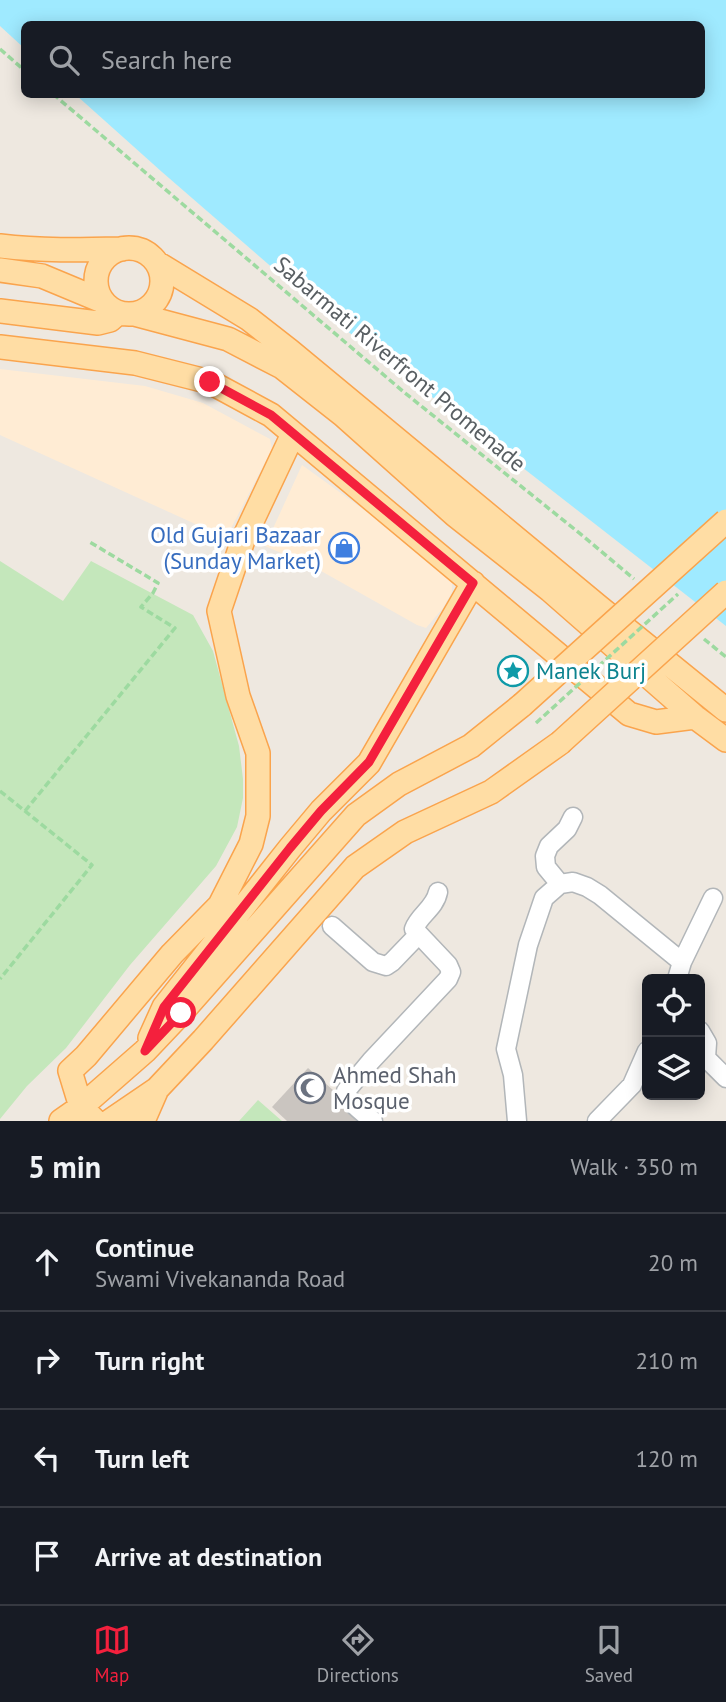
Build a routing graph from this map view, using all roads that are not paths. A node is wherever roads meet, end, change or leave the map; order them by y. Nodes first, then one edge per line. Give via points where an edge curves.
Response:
1 (0, 246) edge
2 (122, 249) junction
3 (157, 263) junction
4 (0, 270) edge
5 (118, 309) junction
6 (0, 311) edge
7 (0, 348) edge
8 (293, 434) junction
9 (726, 521) edge
10 (473, 583) junction
11 (726, 592) edge
12 (726, 710) edge
13 (695, 717) junction
14 (726, 740) edge
15 (573, 817) dead end
16 (560, 884) junction
17 (438, 892) dead end
18 (713, 898) dead end
19 (332, 926) dead end
20 (418, 935) junction
21 (679, 971) edge
22 (704, 1037) edge
23 (145, 1051) junction
24 (642, 1062) edge
25 (726, 1078) edge
26 (156, 1089) junction
27 (88, 1114) edge
28 (61, 1121) edge
29 (110, 1121) edge
30 (143, 1121) edge
31 (373, 1121) edge
32 (517, 1121) edge
33 (597, 1121) edge

1 - 2 main road
2 - 3 main road via 142,250
2 - 5 main road via 107,256 98,270 96,286
3 - 5 main road via 162,279 159,295 149,308
3 - 12 main road via 290,351
4 - 5 main road via 42,276
5 - 6 main road via 110,320 98,323
5 - 13 main road via 228,339 282,367
7 - 8 main road via 135,363 210,382 271,415
8 - 10 main road
8 - 27 main road via 243,540 219,611 238,696 258,752 258,816 251,844 220,905 70,1071
9 - 23 main road, bridge via 471,746 399,784 356,815
10 - 13 main road via 629,714 656,722
10 - 23 main road via 369,762 290,848 164,1007
11 - 26 main road, bridge via 560,743 491,792 405,832 355,867
13 - 14 main road
15 - 16 street via 545,856 546,867
16 - 21 street via 573,882 600,895
16 - 32 street via 544,898 528,945 506,1049
17 - 20 street via 435,903 415,924
18 - 21 street
19 - 20 street via 373,962 386,966
20 - 31 street via 451,972 346,1091 350,1101
22 - 25 street via 706,1058
23 - 27 main road
24 - 33 street via 632,1085
26 - 29 main road
26 - 30 main road
27 - 28 main road

